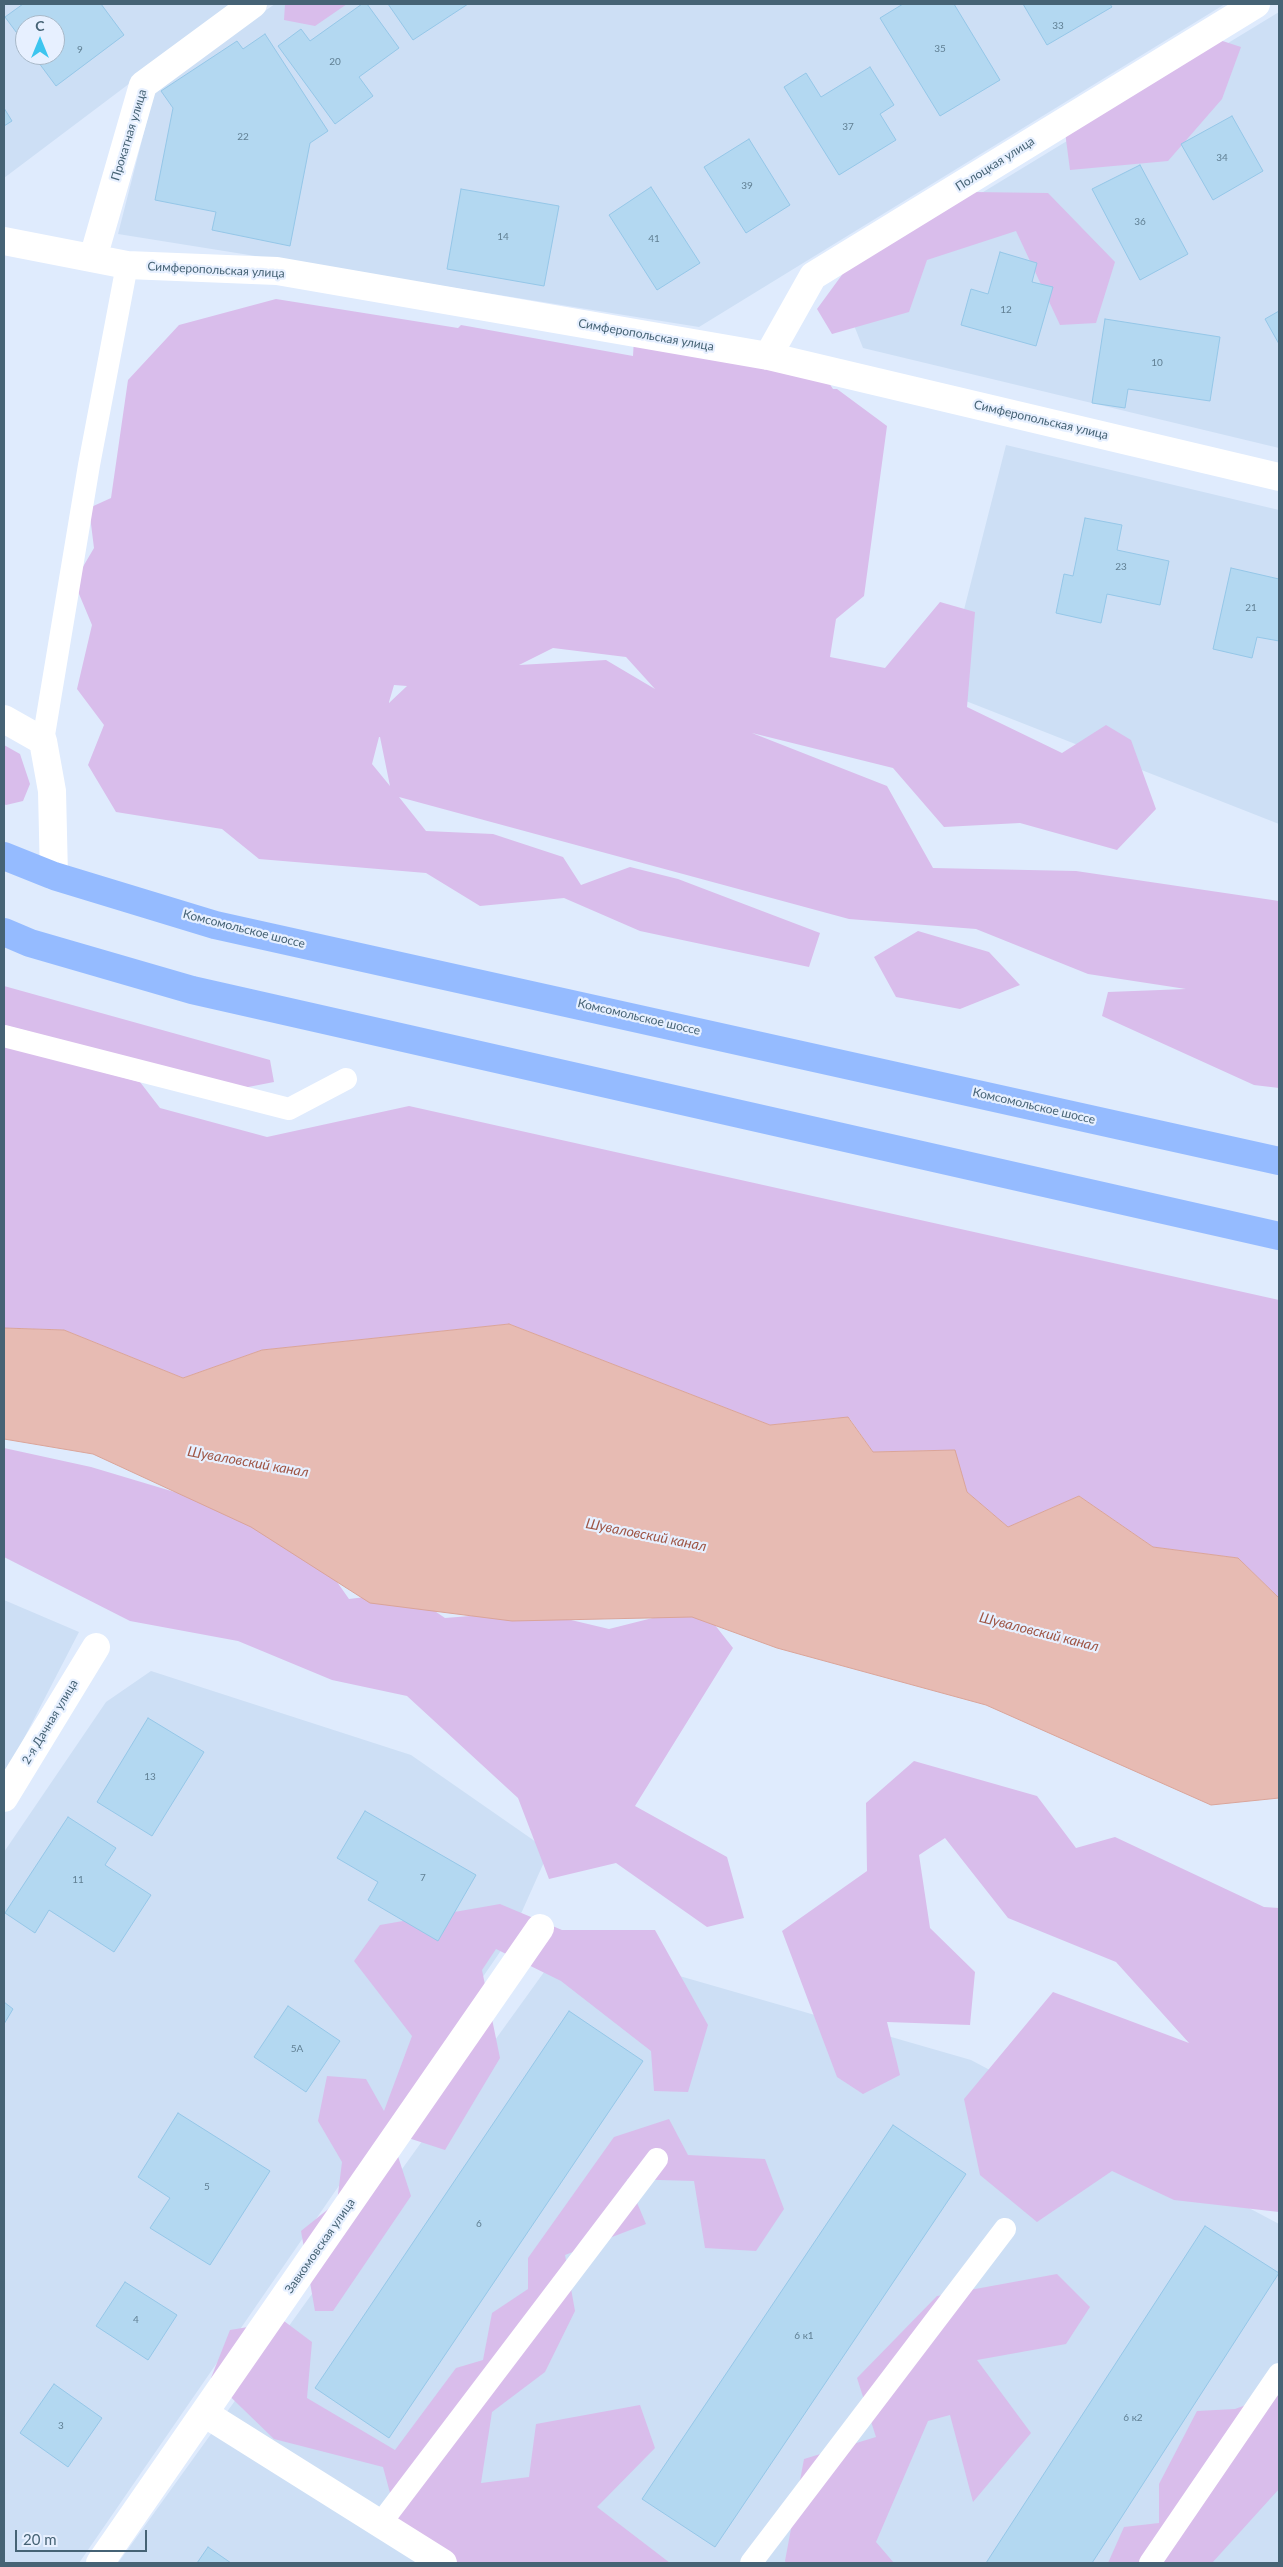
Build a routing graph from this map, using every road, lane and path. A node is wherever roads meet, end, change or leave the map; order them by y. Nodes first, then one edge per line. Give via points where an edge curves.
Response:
1 (253, 4) edge
2 (1256, 4) edge
3 (4, 241) edge
4 (93, 258) junction
5 (127, 266) junction
6 (768, 356) junction
7 (1279, 477) edge
8 (4, 719) edge
9 (43, 742) junction
10 (4, 856) edge
11 (54, 876) junction
12 (4, 932) edge
13 (4, 1036) edge
14 (346, 1080) dead end
15 (1279, 1161) edge
16 (1279, 1236) edge
17 (96, 1647) dead end
18 (4, 1798) edge
19 (540, 1928) dead end
20 (657, 2159) dead end
21 (1005, 2229) dead end
22 (1279, 2374) edge
23 (204, 2413) junction
24 (380, 2524) junction
25 (100, 2563) edge
26 (443, 2563) edge
27 (751, 2563) edge
28 (1150, 2563) edge

1 - 4 street, Прокатная улица via 143,85
2 - 6 street, Полоцкая улица via 813,276
3 - 4 street, Симферопольская улица
4 - 5 street, Симферопольская улица
5 - 6 street, Симферопольская улица via 277,271
5 - 9 lane via 87,475
6 - 7 street, Симферопольская улица
8 - 9 street
9 - 11 street via 52,791
10 - 11 main road, Комсомольское шоссе
11 - 15 main road, Комсомольское шоссе via 215,924
12 - 16 main road via 30,943 201,992
13 - 14 lane via 289,1109
17 - 18 street, 2-я Дачная улица
19 - 23 street, Завкомовская улица
20 - 24 lane
21 - 27 lane
22 - 28 lane
23 - 24 street
23 - 25 street, Завкомовская улица
24 - 26 street

